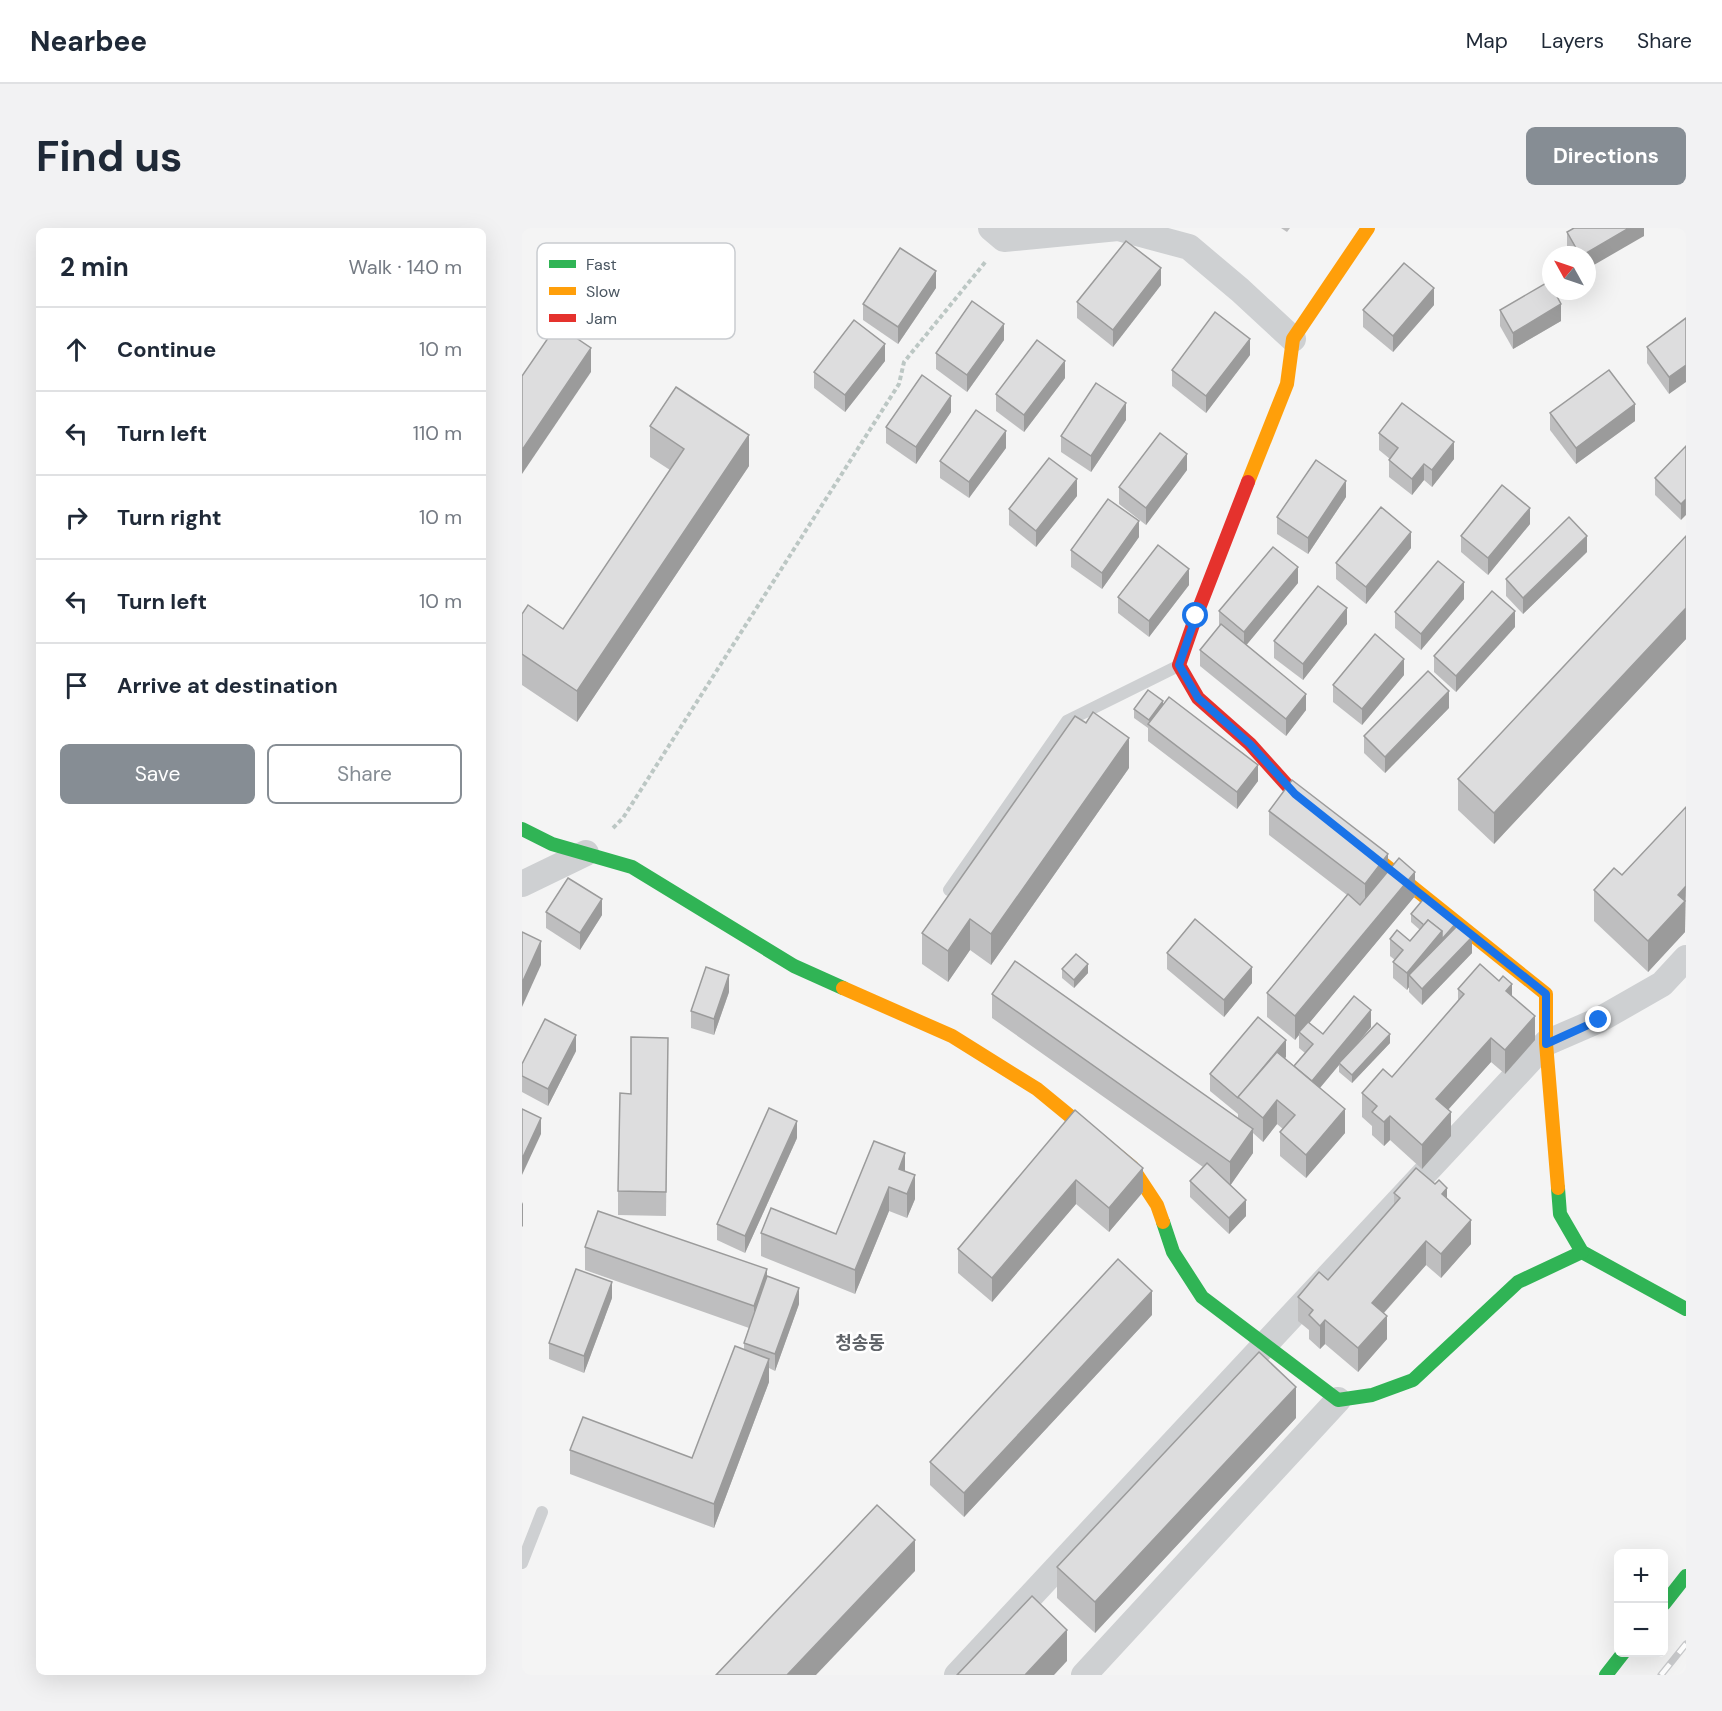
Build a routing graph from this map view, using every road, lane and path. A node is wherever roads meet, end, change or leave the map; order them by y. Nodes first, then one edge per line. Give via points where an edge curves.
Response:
1 (1368, 228) edge
2 (998, 233) edge
3 (1293, 339) junction
4 (1179, 665) junction
5 (1332, 824) edge
6 (522, 829) edge
7 (586, 853) junction
8 (1369, 853) edge
9 (522, 884) edge
10 (948, 890) dead end
11 (1686, 958) edge
12 (1546, 1044) junction
13 (1582, 1252) junction
14 (1686, 1309) edge
15 (1266, 1343) junction
16 (1338, 1400) junction
17 (542, 1512) dead end
18 (522, 1563) edge
19 (1686, 1576) edge
20 (1665, 1603) edge
21 (1621, 1657) edge
22 (957, 1675) edge
23 (1084, 1675) edge
24 (1606, 1675) edge

1 - 3 street
2 - 3 street via 1118,228 1189,247
2 - 7 path via 903,362 899,384 623,818
3 - 4 street via 1287,384
4 - 5 street via 1198,698 1250,744 1295,794
4 - 10 lane via 1067,721
6 - 7 street
7 - 9 street
7 - 15 street via 632,867 794,966 952,1036 1037,1089 1132,1167 1157,1205 1173,1252 1202,1297
8 - 12 street via 1546,994
11 - 12 street via 1662,984 1599,1020
12 - 13 street via 1560,1214
12 - 15 street
13 - 14 street
13 - 16 street via 1518,1282 1413,1380 1372,1395
15 - 16 street
15 - 22 street
16 - 23 street
17 - 18 lane
19 - 20 street
21 - 24 street

